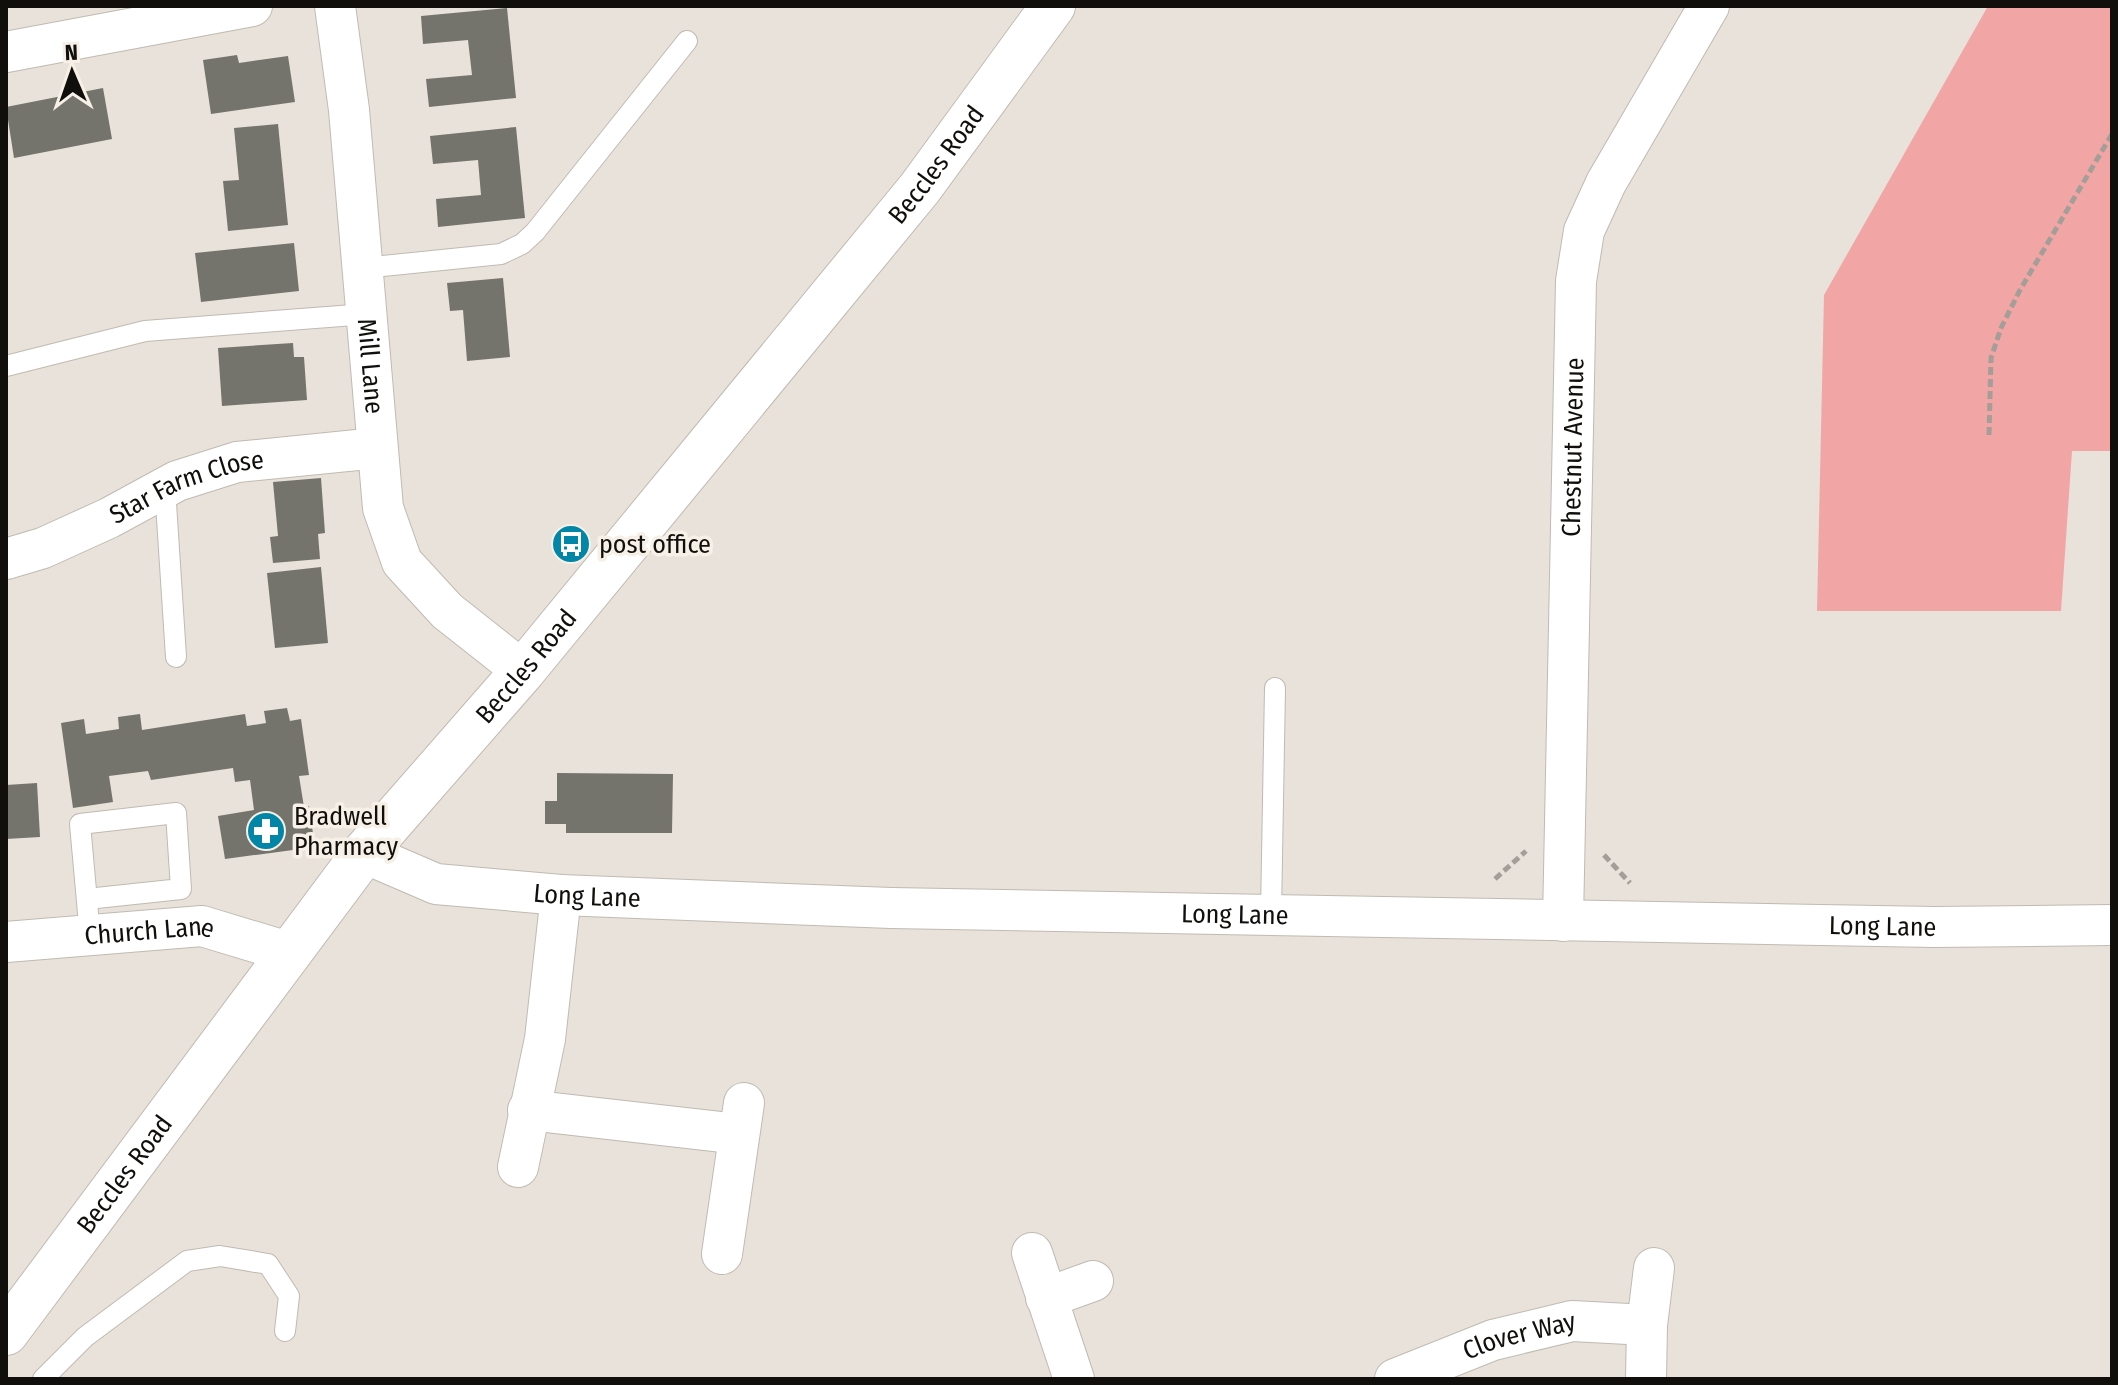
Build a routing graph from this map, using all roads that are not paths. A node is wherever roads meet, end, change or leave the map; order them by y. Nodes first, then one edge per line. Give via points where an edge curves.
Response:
1 (252, 6) edge
2 (335, 6) edge
3 (1053, 6) edge
4 (1709, 6) edge
5 (687, 41) dead end
6 (6, 52) edge
7 (363, 268) junction
8 (367, 314) junction
9 (6, 366) edge
10 (377, 448) junction
11 (165, 488) junction
12 (6, 559) edge
13 (176, 657) dead end
14 (523, 671) junction
15 (1275, 688) dead end
16 (364, 853) junction
17 (561, 895) junction
18 (1271, 913) junction
19 (89, 917) junction
20 (1563, 921) junction
21 (2112, 925) edge
22 (6, 942) edge
23 (288, 952) junction
24 (528, 1110) junction
25 (518, 1167) dead end
26 (1032, 1253) dead end
27 (722, 1254) dead end
28 (1654, 1268) dead end
29 (1093, 1281) dead end
30 (1046, 1298) junction
31 (1647, 1325) junction
32 (285, 1331) dead end
33 (6, 1333) edge
34 (43, 1379) edge
35 (1074, 1379) edge
36 (1395, 1379) edge
37 (1646, 1379) edge

1 - 6 street
2 - 7 street, Mill Lane
3 - 14 highway, Beccles Road via 920,188
4 - 20 street, Chestnut Avenue via 1606,183 1584,231 1578,269
5 - 7 lane via 522,244 501,254
7 - 8 street, Mill Lane
8 - 9 lane via 145,331
8 - 10 street, Mill Lane
10 - 11 street, Star Farm Close via 237,462
10 - 14 street, Mill Lane via 383,508 402,562 447,611
11 - 12 street, Star Farm Close via 56,542
11 - 13 lane
14 - 16 highway, Beccles Road
15 - 18 lane
16 - 17 street, Long Lane via 436,884
16 - 23 highway, Beccles Road
17 - 18 street, Long Lane via 891,908
17 - 24 street via 545,1039
18 - 20 street, Long Lane
19 - 19 lane via 80,824 176,813 181,889
19 - 22 street, Church Lane
19 - 23 street, Church Lane via 202,926
20 - 21 street, Long Lane
23 - 33 highway, Beccles Road
24 - 25 street
24 - 27 street via 742,1119
26 - 30 street
28 - 31 street
29 - 30 street
30 - 35 street
31 - 36 street, Clover Way via 1572,1321 1493,1340
31 - 37 street
32 - 34 lane via 289,1296 268,1264 220,1256 187,1261 85,1337

